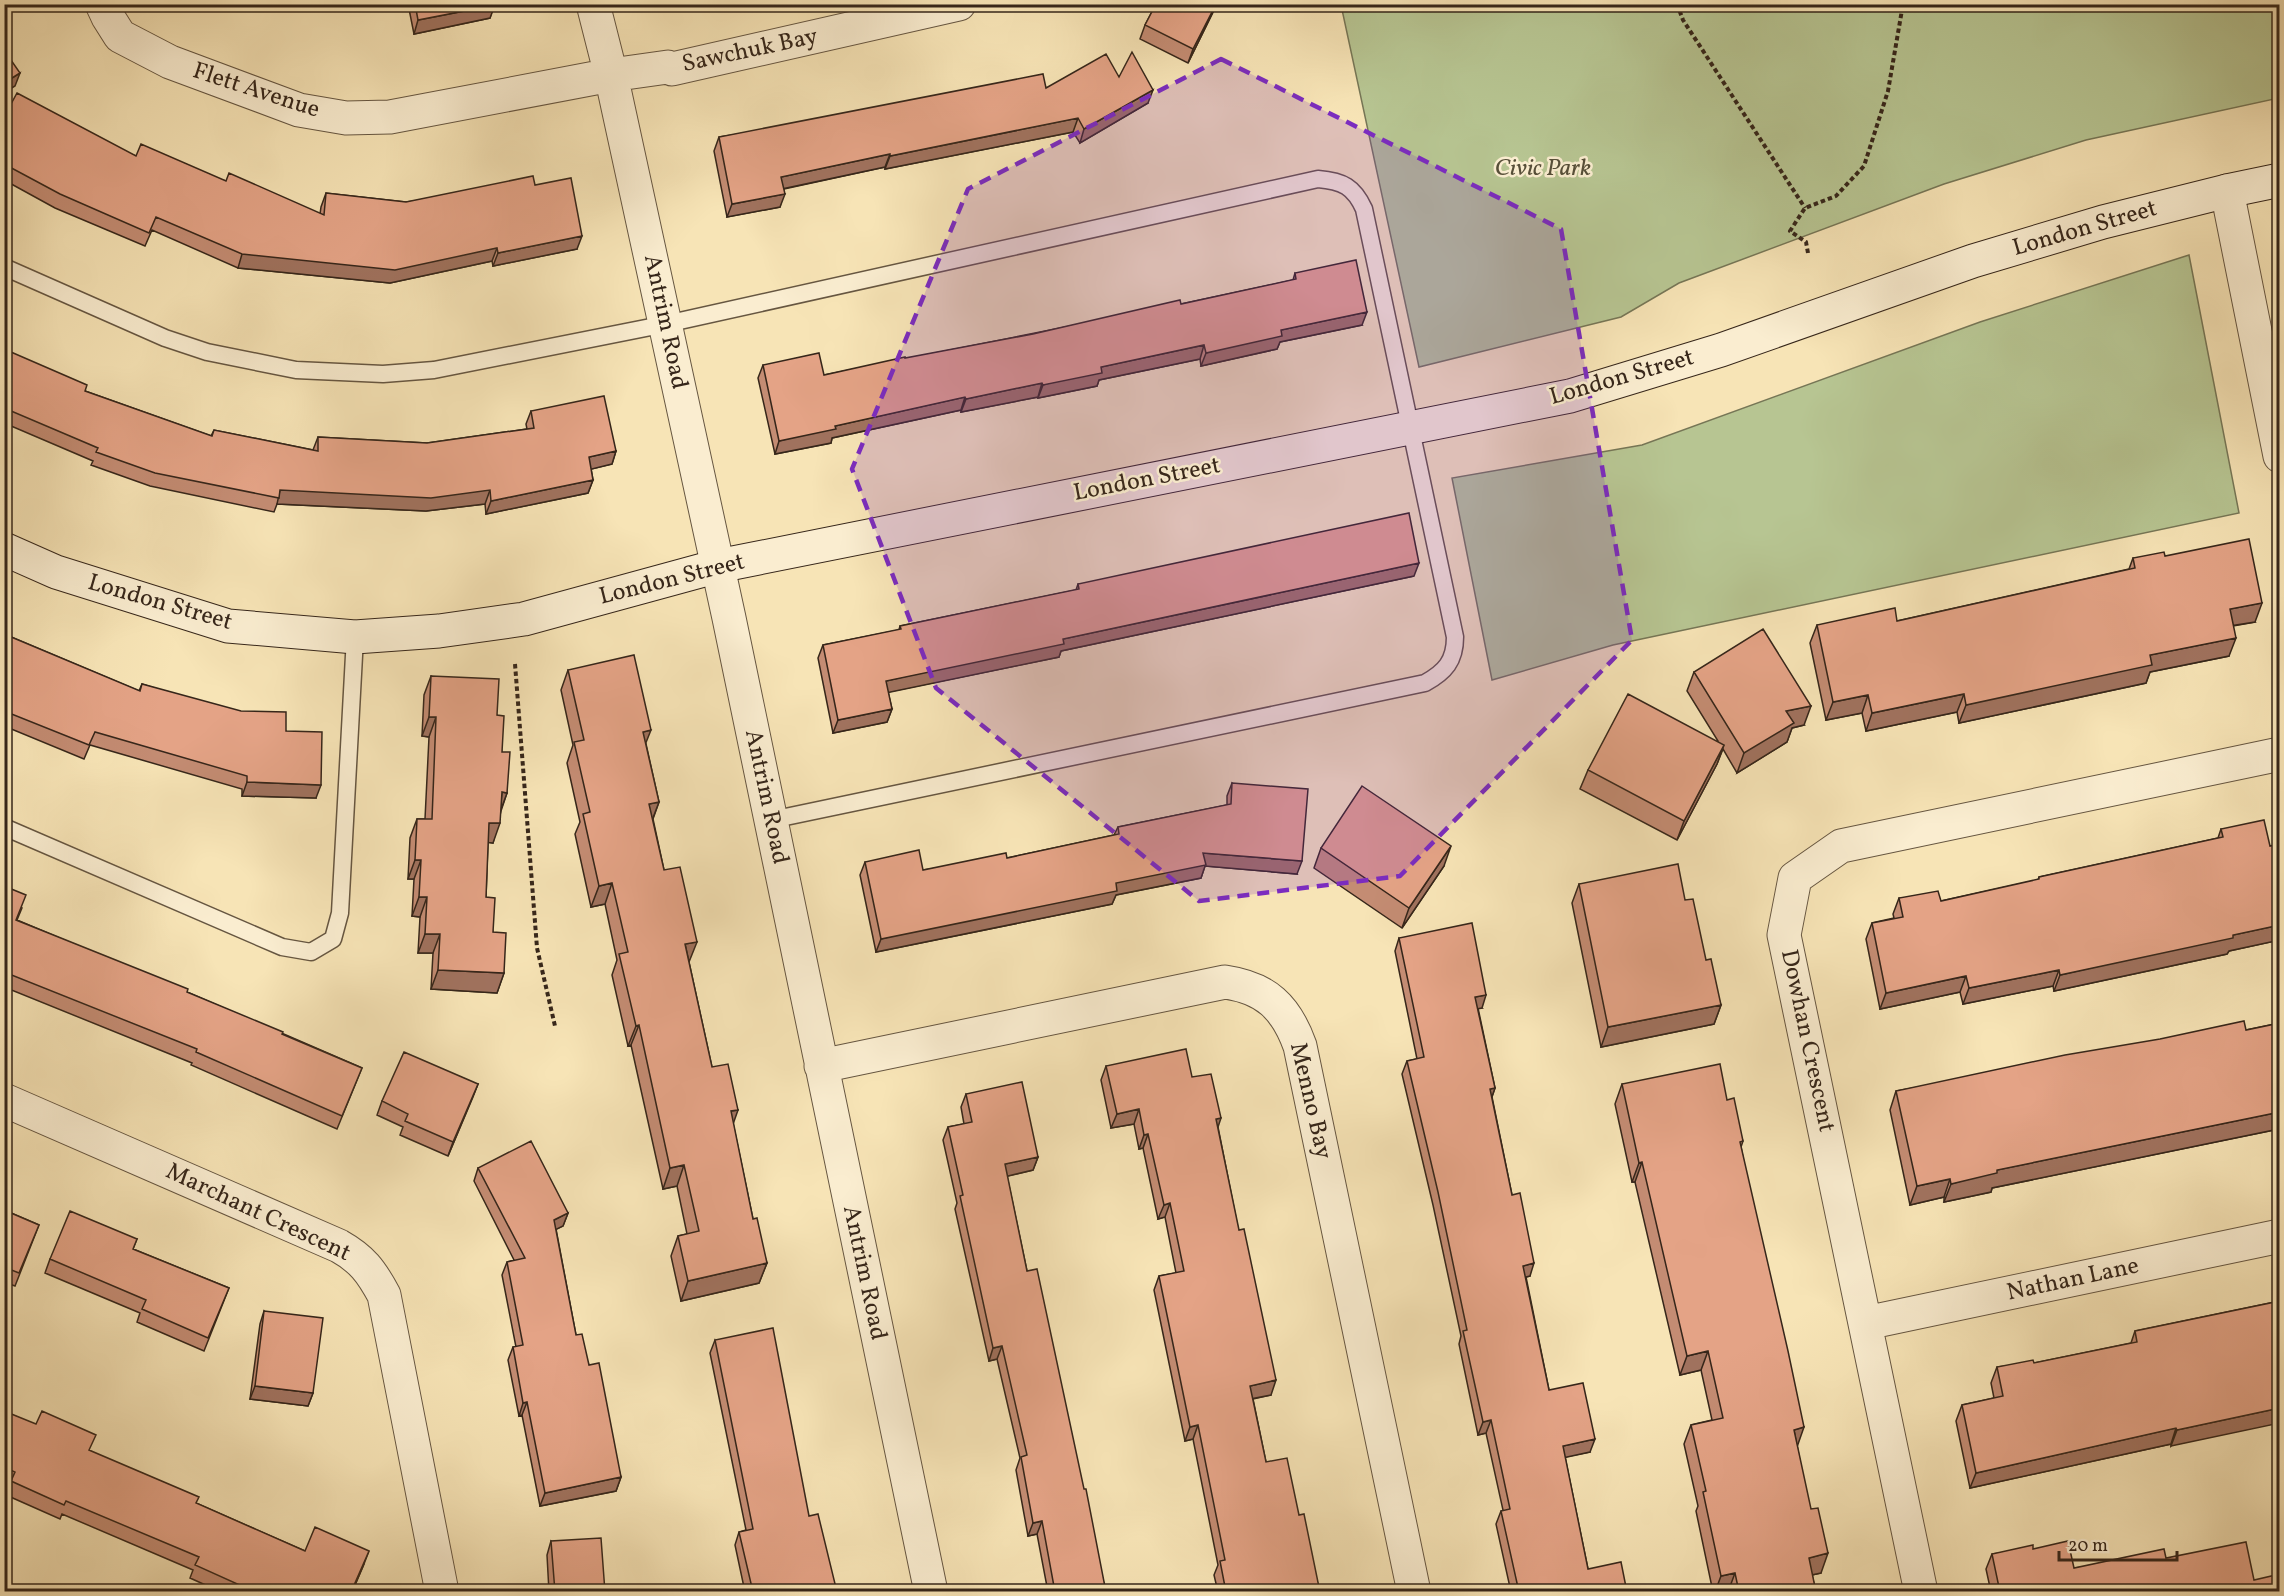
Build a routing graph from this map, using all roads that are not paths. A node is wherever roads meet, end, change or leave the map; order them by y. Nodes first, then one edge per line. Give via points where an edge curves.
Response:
1 (102, 4) edge
2 (593, 4) edge
3 (959, 4) edge
4 (611, 75) junction
5 (2280, 180) edge
6 (2227, 191) junction
7 (4, 267) edge
8 (666, 324) junction
9 (1410, 427) junction
10 (2280, 456) edge
11 (4, 549) edge
12 (718, 566) junction
13 (355, 637) junction
14 (2280, 754) edge
15 (771, 820) junction
16 (4, 827) edge
17 (821, 1066) junction
18 (4, 1100) edge
19 (2280, 1236) edge
20 (1866, 1323) junction
21 (442, 1592) edge
22 (931, 1592) edge
23 (1414, 1592) edge
24 (1921, 1592) edge

1 - 4 street, Flett Avenue via 120,36 170,62 299,110 345,118 390,117
2 - 4 street, Antrim Road
3 - 4 street, Sawchuk Bay via 672,69
4 - 8 street, Antrim Road
5 - 6 street, London Street
6 - 9 street, London Street via 2103,222 1973,261 1722,350 1570,396
6 - 10 street
7 - 8 lane via 165,338 207,352 296,370 383,374 434,370
8 - 9 lane via 1318,180 1334,181 1347,186 1365,209
8 - 12 street, Antrim Road
9 - 12 street, London Street
9 - 15 lane via 1455,637 1455,651 1439,675 1425,683
11 - 13 street, London Street via 56,572 228,626
12 - 13 street, London Street via 524,619
12 - 15 street, Antrim Road
13 - 16 lane via 340,913 333,939 311,952 282,946
14 - 20 street, Dowhan Crescent via 1841,846 1795,878 1784,935
15 - 17 street, Antrim Road
17 - 22 street, Antrim Road
17 - 23 street, Menno Bay via 1225,982 1257,990 1272,1001 1285,1013 1300,1046
18 - 21 street, Marchant Crescent via 357,1256 384,1295
19 - 20 street, Nathan Lane
20 - 24 street, Dowhan Crescent

